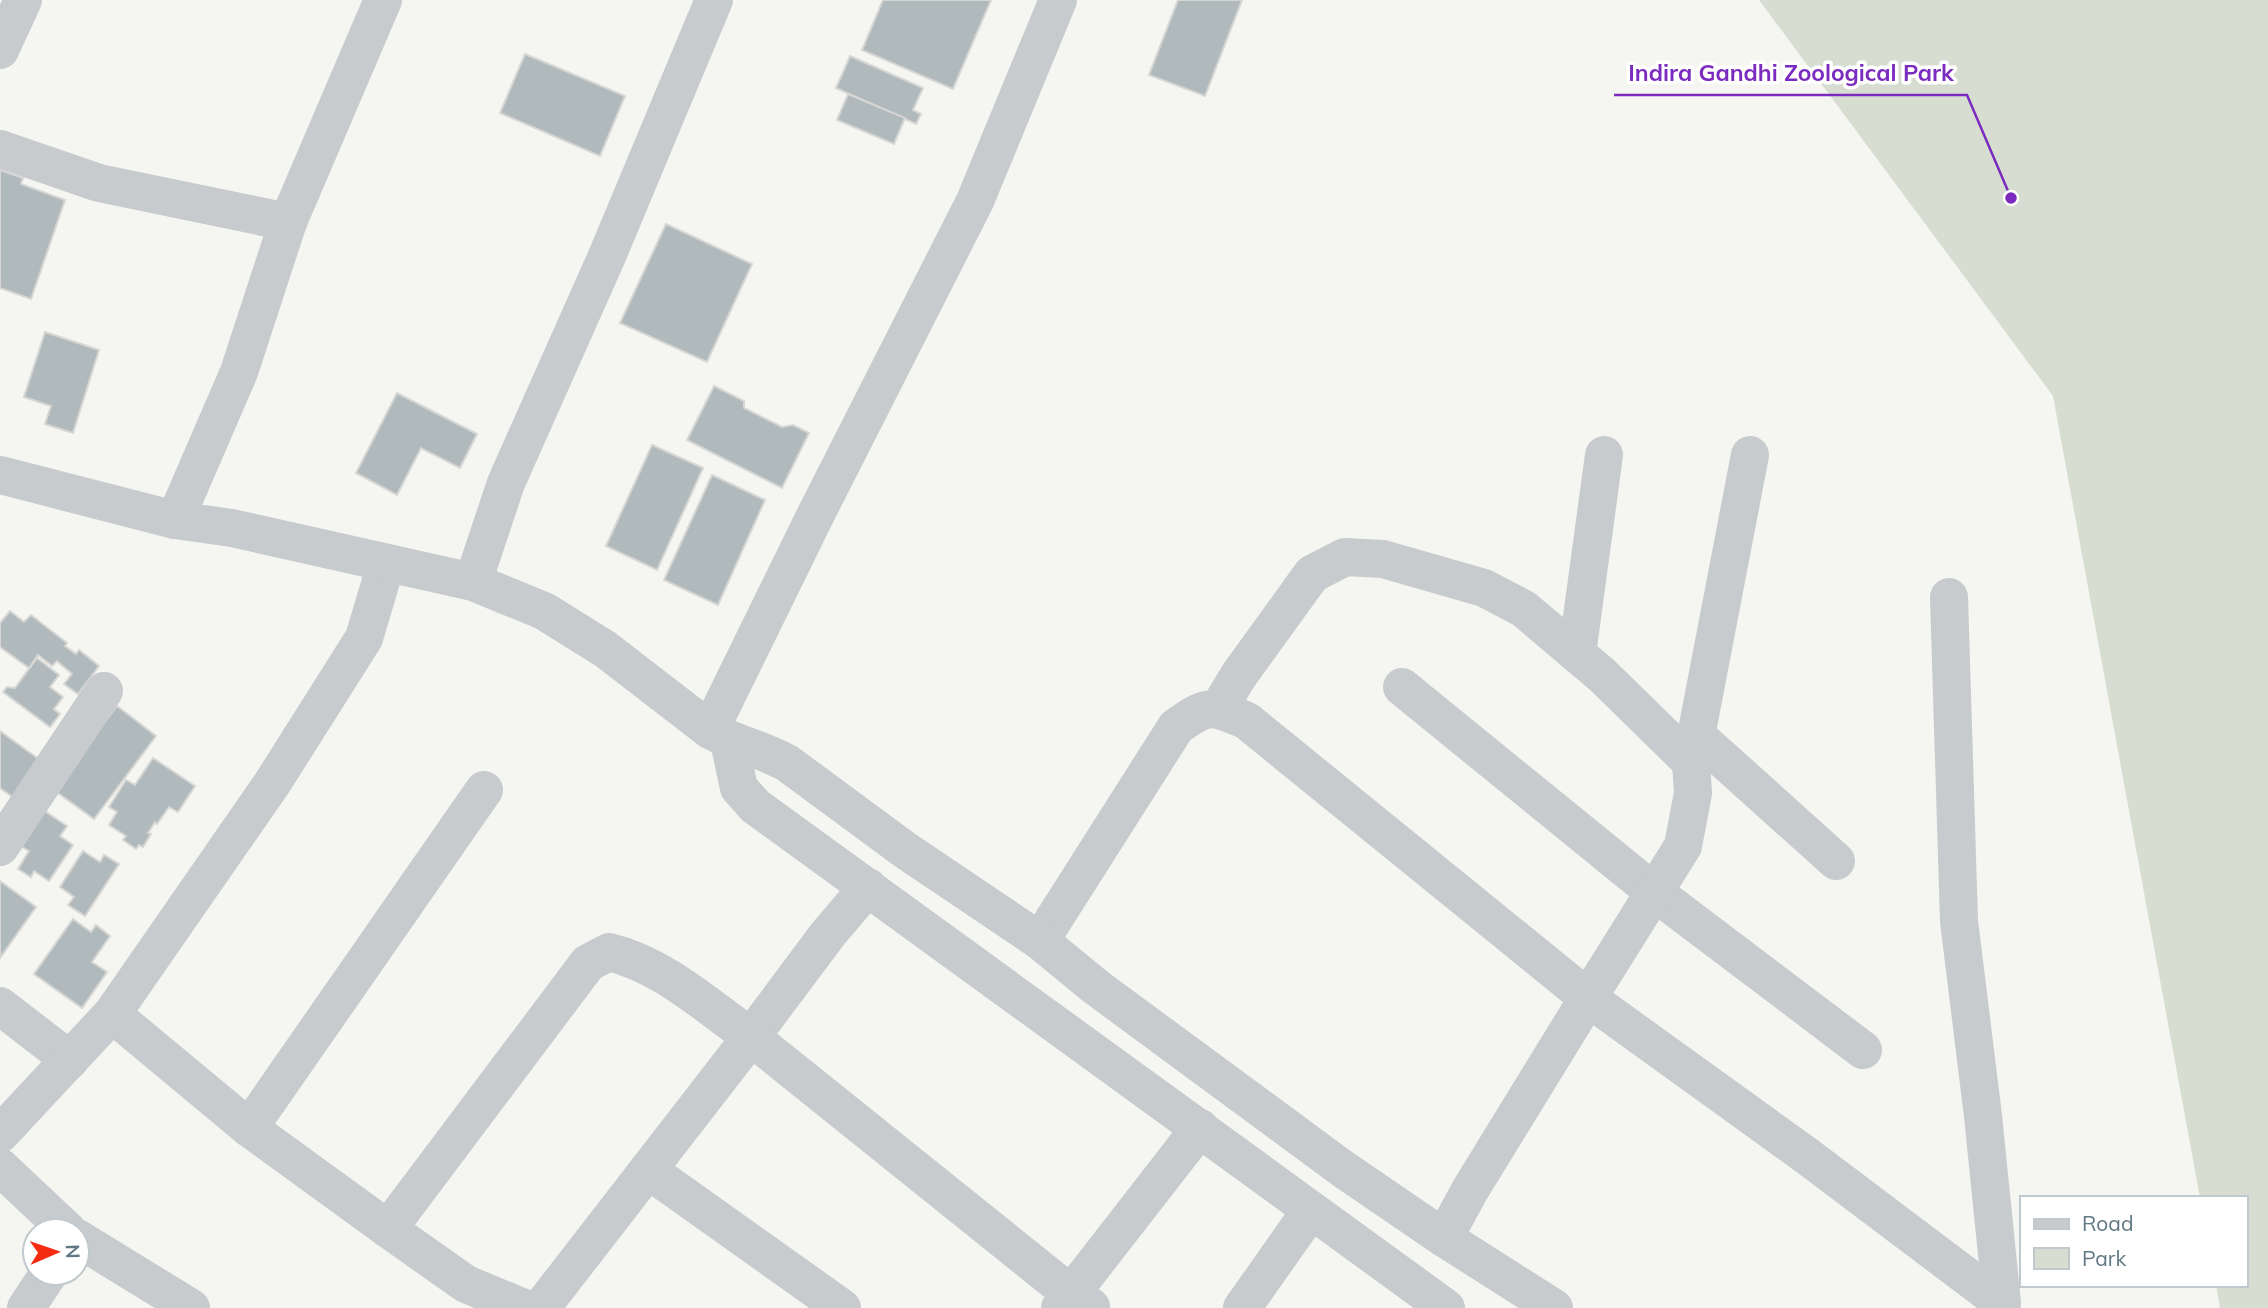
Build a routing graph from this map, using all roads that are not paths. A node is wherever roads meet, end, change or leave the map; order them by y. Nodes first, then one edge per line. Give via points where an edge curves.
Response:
1 (23, 0) edge
2 (383, 0) edge
3 (714, 0) edge
4 (1058, 0) edge
5 (0, 50) edge
6 (0, 149) edge
7 (288, 222) junction
8 (1750, 454) dead end
9 (1604, 455) dead end
10 (0, 475) edge
11 (175, 520) junction
12 (386, 564) junction
13 (473, 582) junction
14 (1950, 597) dead end
15 (1577, 654) junction
16 (1402, 687) dead end
17 (104, 691) dead end
18 (1219, 708) junction
19 (720, 735) junction
20 (1693, 748) junction
21 (484, 790) dead end
22 (0, 847) edge
23 (1836, 861) dead end
24 (868, 887) junction
25 (1654, 892) junction
26 (1040, 941) junction
27 (1588, 998) junction
28 (0, 1006) edge
29 (112, 1014) junction
30 (751, 1037) junction
31 (1863, 1050) dead end
32 (70, 1060) junction
33 (249, 1128) junction
34 (1200, 1128) junction
35 (0, 1134) edge
36 (0, 1167) edge
37 (648, 1170) junction
38 (1311, 1210) junction
39 (53, 1217) edge
40 (388, 1228) junction
41 (1444, 1238) junction
42 (91, 1247) edge
43 (40, 1287) edge
44 (1424, 1301) edge
45 (1075, 1303) edge
46 (2000, 1306) edge
47 (26, 1308) edge
48 (191, 1308) edge
49 (524, 1308) edge
50 (541, 1308) edge
51 (842, 1308) edge
52 (1242, 1308) edge
53 (1554, 1308) edge

1 - 5 street
2 - 7 street
3 - 13 street via 506,483
4 - 19 street via 975,201 817,512
6 - 7 street via 99,183
7 - 11 street via 239,372
8 - 20 street
9 - 15 street
10 - 11 street
11 - 12 street via 232,528
12 - 13 street
12 - 29 street via 365,638 273,782
13 - 19 street via 554,617
14 - 46 street via 1959,921 1999,1257
15 - 18 street via 1524,609 1484,587 1383,559 1345,557 1312,574
15 - 20 street
16 - 25 street
17 - 22 street
18 - 26 street via 1197,712 1176,727
18 - 27 street via 1247,721
19 - 24 street via 739,788 755,806
19 - 26 street via 787,763
20 - 23 street
20 - 25 street via 1693,793 1683,846
21 - 33 street
24 - 30 street
24 - 34 street
25 - 27 street
25 - 31 street
26 - 41 street via 1343,1169
27 - 41 street
27 - 46 street via 1807,1156
28 - 32 street
29 - 32 street
29 - 33 street
30 - 37 street
30 - 40 street via 634,958 609,952 588,963
30 - 45 street
32 - 35 street
33 - 40 street
34 - 38 street
34 - 45 street
36 - 39 street
37 - 50 street
37 - 51 street
38 - 44 street
38 - 52 street
40 - 49 street via 466,1284
41 - 53 street
42 - 48 street
43 - 47 street

